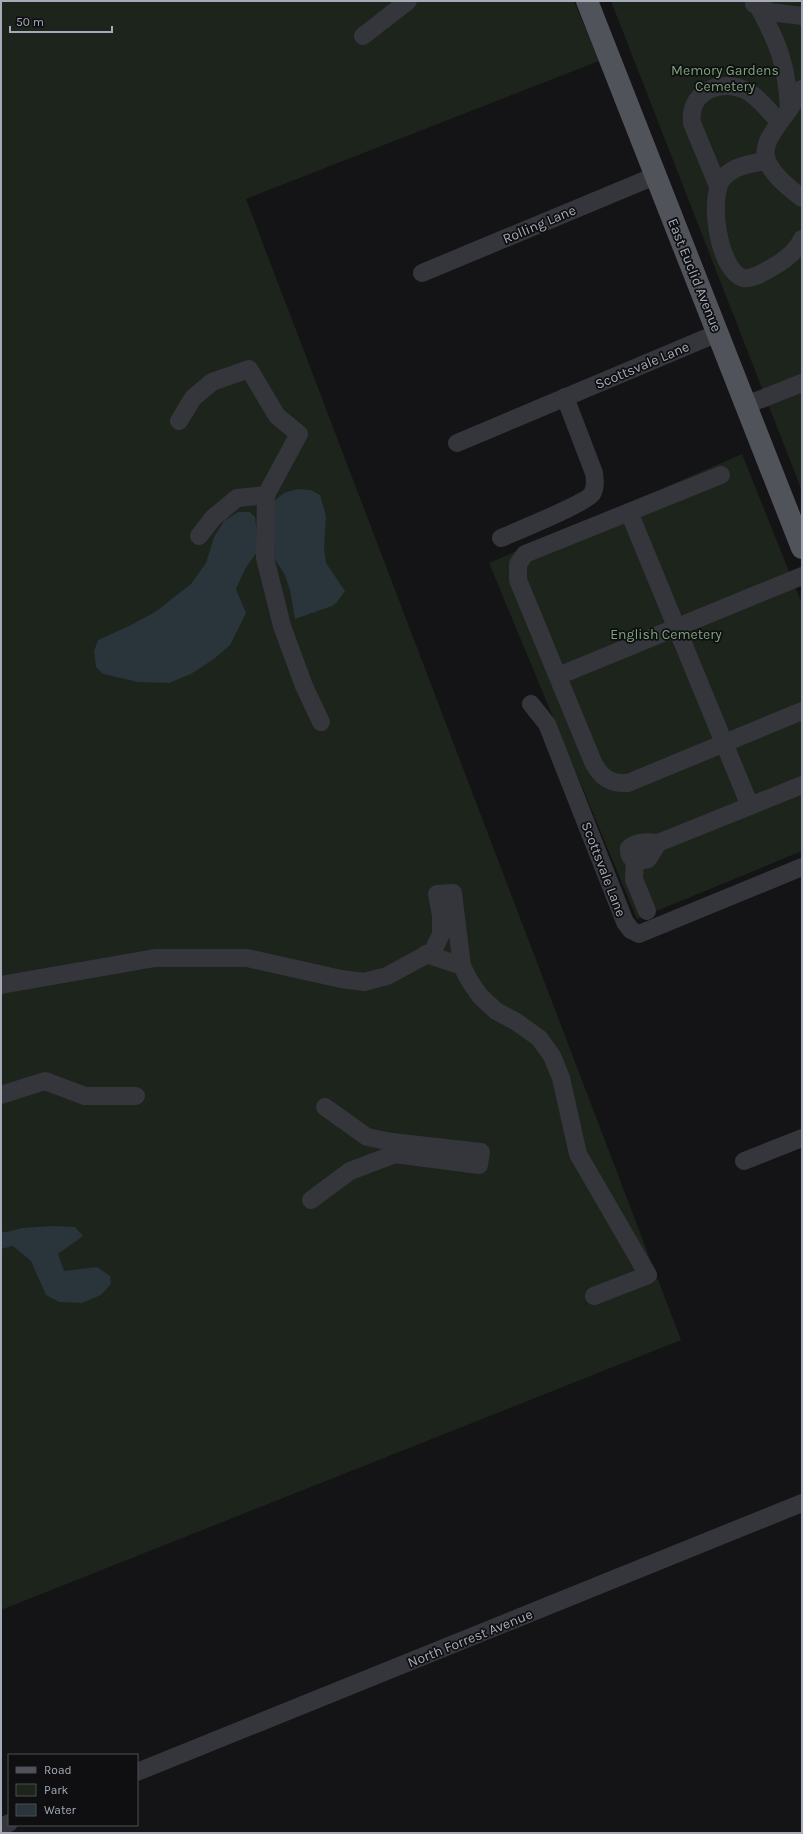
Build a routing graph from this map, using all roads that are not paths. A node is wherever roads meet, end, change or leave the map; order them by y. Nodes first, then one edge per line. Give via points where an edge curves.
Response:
1 (408, 1) edge
2 (587, 1) edge
3 (755, 4) edge
4 (802, 16) edge
5 (363, 36) dead end
6 (802, 89) edge
7 (784, 116) junction
8 (766, 160) junction
9 (655, 176) junction
10 (718, 186) junction
11 (802, 198) edge
12 (802, 239) edge
13 (422, 273) dead end
14 (718, 333) junction
15 (802, 383) edge
16 (565, 397) junction
17 (746, 405) junction
18 (178, 421) dead end
19 (457, 443) dead end
20 (721, 475) dead end
21 (266, 495) junction
22 (629, 512) junction
23 (199, 536) dead end
24 (501, 538) dead end
25 (802, 548) edge
26 (802, 576) edge
27 (676, 627) junction
28 (558, 676) junction
29 (532, 704) dead end
30 (802, 711) edge
31 (321, 722) dead end
32 (725, 743) junction
33 (802, 785) edge
34 (750, 806) junction
35 (802, 866) edge
36 (647, 911) dead end
37 (426, 954) junction
38 (462, 966) junction
39 (1, 985) edge
40 (1, 1095) edge
41 (136, 1096) dead end
42 (325, 1107) dead end
43 (802, 1138) edge
44 (744, 1161) dead end
45 (311, 1200) dead end
46 (594, 1296) dead end
47 (802, 1504) edge
48 (138, 1772) edge

1 - 5 street
2 - 9 main road, East Euclid Avenue
3 - 4 street via 770,12
3 - 7 street via 777,42 782,58
6 - 7 street
7 - 8 street via 768,140
7 - 10 street via 753,95 732,87 713,88 698,98 691,113 692,123
8 - 10 street via 729,172
8 - 11 street via 772,170
9 - 13 street, Rolling Lane
9 - 14 main road, East Euclid Avenue
10 - 12 street via 716,214 719,239 729,264 739,276 757,276 773,267 793,252
14 - 16 street, Scottsvale Lane
14 - 17 main road, East Euclid Avenue
15 - 17 street
16 - 19 street, Scottsvale Lane
16 - 24 street via 594,473 592,494 579,503
17 - 25 main road, East Euclid Avenue
18 - 21 street via 193,398 212,382 249,369 277,416 299,434
20 - 22 street
21 - 23 street via 237,498 213,518
21 - 31 street via 265,558 270,580 282,626 304,686
22 - 27 street
22 - 28 street via 525,554 518,564 518,580
26 - 27 street
27 - 28 street
27 - 32 street
28 - 32 street via 597,770 614,783 628,783
29 - 35 street, Scottsvale Lane via 547,724 625,922 631,930 639,934
30 - 32 street
32 - 34 street
33 - 34 street
34 - 36 street via 658,844 642,842 629,848 628,854 635,861 634,879
37 - 38 street
37 - 38 street via 433,951 441,934 437,894 453,892
37 - 39 street via 387,976 364,982 247,958 155,958
38 - 46 street via 477,991 496,1012 515,1021 539,1038 552,1056 562,1078 578,1154 648,1275
40 - 41 street via 45,1080 86,1096
42 - 45 street via 367,1137 481,1152 479,1165 395,1154 350,1171
43 - 44 street
47 - 48 street, North Forrest Avenue

